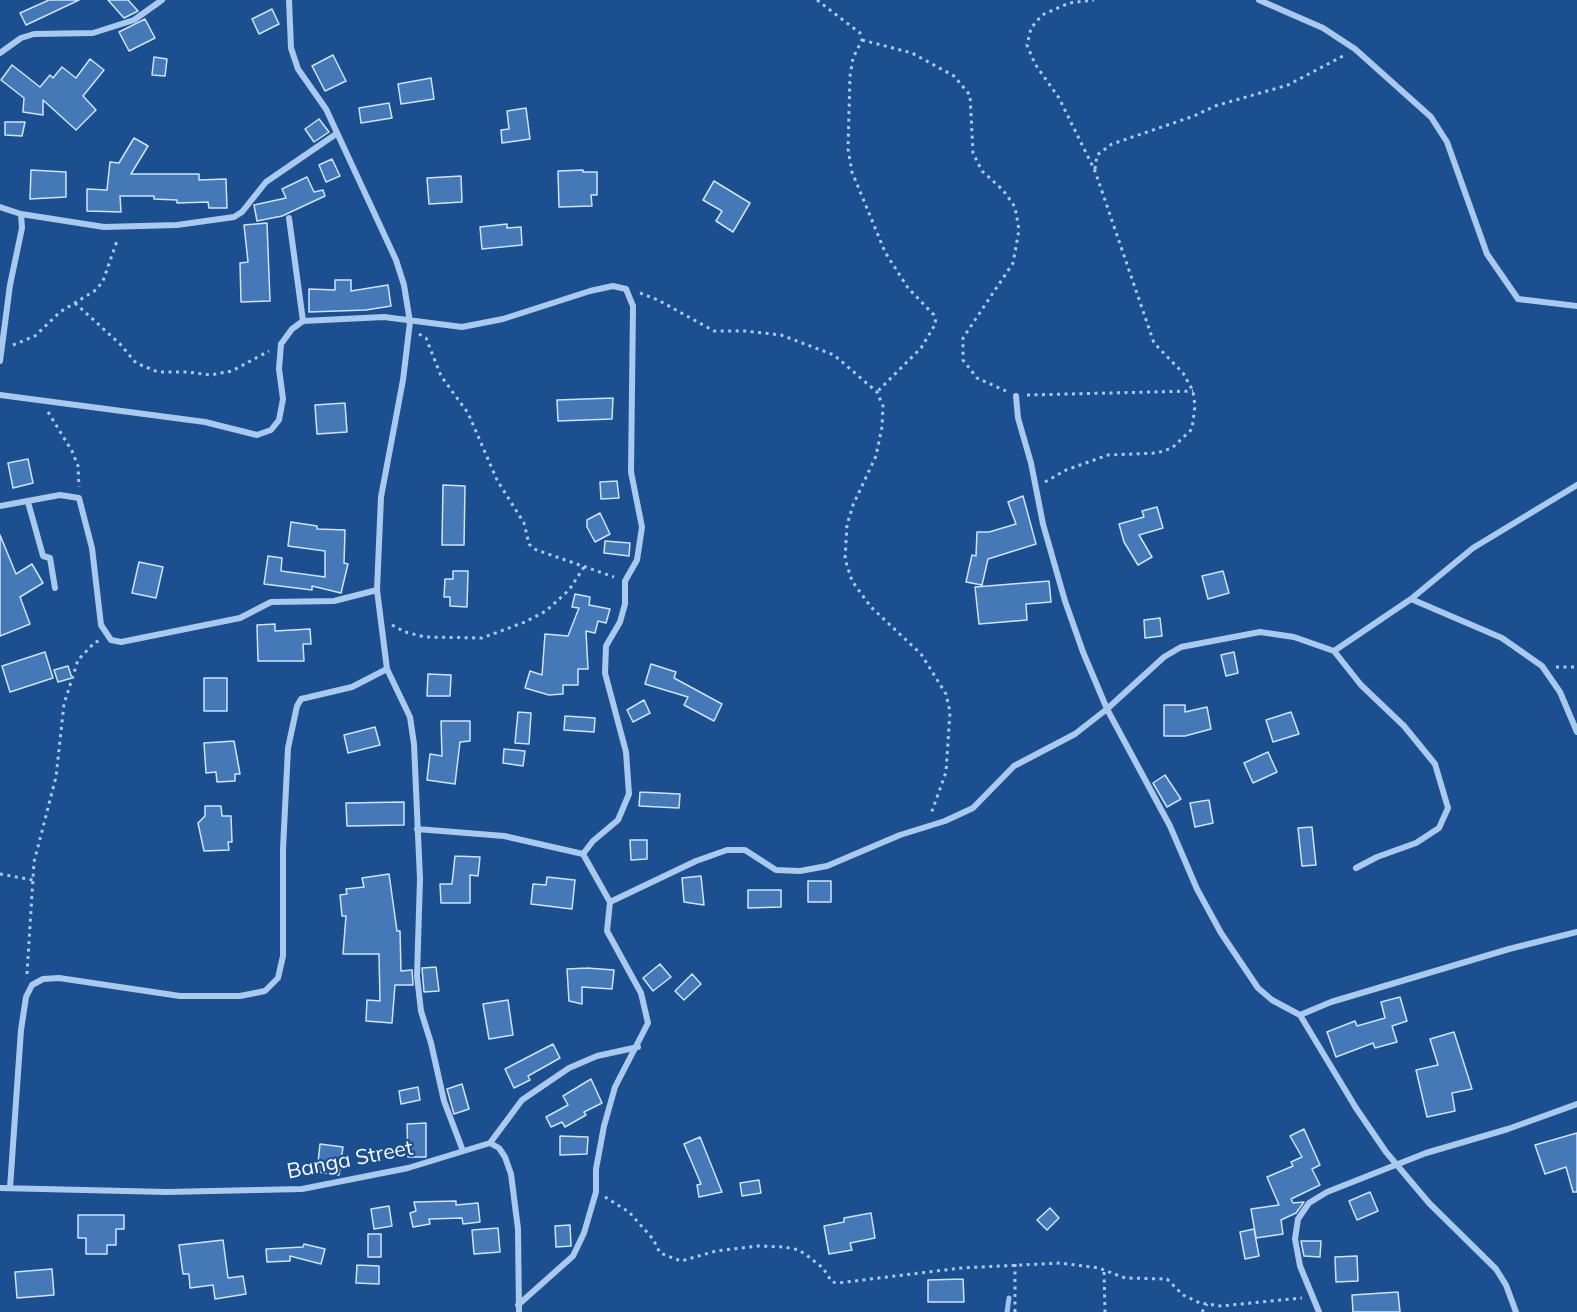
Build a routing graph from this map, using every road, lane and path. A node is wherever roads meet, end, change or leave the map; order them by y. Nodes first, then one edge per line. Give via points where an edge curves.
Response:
1 (162, 0) edge
2 (289, 0) edge
3 (817, 0) edge
4 (1094, 0) edge
5 (1259, 0) edge
6 (862, 40) junction
7 (1355, 49) junction
8 (0, 53) edge
9 (336, 134) junction
10 (1095, 171) junction
11 (0, 207) edge
12 (21, 214) junction
13 (289, 219) dead end
14 (122, 227) junction
15 (626, 289) junction
16 (75, 303) junction
17 (1577, 306) edge
18 (303, 321) junction
19 (410, 325) junction
20 (2, 334) edge
21 (281, 344) junction
22 (3, 347) junction
23 (0, 361) edge
24 (1193, 391) junction
25 (877, 392) junction
26 (0, 395) edge
27 (1016, 396) junction
28 (38, 398) junction
29 (1577, 485) edge
30 (1036, 488) junction
31 (79, 498) junction
32 (28, 502) junction
33 (0, 506) edge
34 (584, 567) junction
35 (626, 581) junction
36 (55, 588) dead end
37 (377, 590) junction
38 (1411, 599) junction
39 (380, 619) junction
40 (111, 640) junction
41 (1334, 651) junction
42 (1542, 666) junction
43 (1577, 667) edge
44 (387, 669) junction
45 (1107, 709) junction
46 (1577, 732) edge
47 (926, 827) junction
48 (417, 829) junction
49 (583, 854) junction
50 (1356, 868) dead end
51 (0, 874) edge
52 (33, 879) junction
53 (609, 902) junction
54 (1577, 933) edge
55 (27, 975) dead end
56 (1300, 1015) junction
57 (638, 1047) junction
58 (1577, 1104) edge
59 (490, 1143) junction
60 (463, 1151) junction
61 (1398, 1166) junction
62 (0, 1188) edge
63 (10, 1188) junction
64 (596, 1192) junction
65 (1015, 1264) junction
66 (1104, 1271) junction
67 (1313, 1297) junction
68 (1207, 1304) junction
69 (519, 1309) edge
70 (1015, 1312) edge
71 (1105, 1312) edge
72 (1202, 1312) edge
73 (1319, 1312) edge
74 (1516, 1312) edge

1 - 8 street via 134,20 93,33 34,34
2 - 9 street via 291,48 298,69 326,109
3 - 6 path via 860,33
4 - 10 path via 1069,3 1042,15 1031,28 1027,45
5 - 7 street via 1323,28
6 - 25 path via 850,76 848,149 852,172 885,252 908,288 934,315 936,323 921,348
6 - 27 path via 912,53 954,76 970,95 972,153 982,171 1015,207 1018,230 1013,263 963,338 963,360 977,378
7 - 10 path via 1288,85 1215,106 1112,144 1096,155
7 - 17 street via 1431,117 1447,142 1487,254 1518,299
9 - 14 street via 266,182 234,217
9 - 19 street via 396,260
10 - 24 path via 1154,343
11 - 12 street
12 - 14 street
12 - 20 street via 19,248
13 - 18 street
14 - 16 path via 103,281
15 - 19 street via 613,286 590,291 482,324
15 - 25 path via 658,300 714,331 781,335 834,356
15 - 35 street via 633,306 631,472 642,527 637,560
16 - 21 path via 136,363 158,372 210,375 232,371
16 - 22 path via 35,336 21,344
18 - 19 street via 375,317
18 - 21 street
19 - 34 path via 426,338 441,376 468,413 497,480 524,524 529,544
19 - 37 street via 381,497
20 - 22 street
21 - 28 street via 279,420 271,430 257,435 205,422
22 - 23 street
24 - 27 path
24 - 30 path via 1192,429 1172,448 1157,453 1108,455 1066,470
25 - 47 path via 883,406 882,426 876,456 847,525 845,559 858,590 921,654 946,694 950,712 946,772
26 - 28 street
27 - 30 street
28 - 31 path via 75,458
29 - 38 street via 1473,548
30 - 45 street via 1065,601
31 - 32 street via 60,495
31 - 40 street via 92,548 101,625
32 - 33 street
32 - 36 street via 43,556 50,558
34 - 35 path
34 - 39 path via 569,590 546,611 482,638 424,637
35 - 49 street via 620,622 606,646 605,673 626,752 629,794 618,820
37 - 39 street
37 - 40 street via 334,601 271,602 240,618 122,642
38 - 41 street
38 - 42 street via 1502,638
39 - 44 street
40 - 52 path via 95,642 78,660 63,704 56,777
41 - 45 street via 1260,632 1181,647 1164,657
41 - 50 street via 1435,764 1448,808 1439,828 1424,838
42 - 43 path
42 - 46 street via 1560,692
44 - 48 street via 410,717
44 - 63 street via 352,687 301,699 297,706 288,748 283,956 278,978 265,991 214,998 153,994 59,978 43,979 33,986 26,997 21,1030
45 - 47 street via 1075,734 1014,766 973,807
45 - 56 street via 1226,941 1258,988
47 - 53 street via 826,866 800,871 776,870 745,850 727,850
48 - 49 street via 504,836
48 - 60 street via 417,976 421,1011 444,1101
49 - 53 street
51 - 52 path
52 - 55 path
53 - 57 street via 607,931 634,978 646,1009 648,1023
54 - 56 street via 1509,949 1331,1002
56 - 61 street via 1356,1108
57 - 59 street via 591,1058 569,1068 522,1100
57 - 64 street via 615,1087 596,1169
58 - 61 street via 1426,1153
59 - 60 street, Banga Street
59 - 69 street via 499,1148 511,1174 518,1229
60 - 63 street, Banga Street via 408,1168 302,1189 167,1192
61 - 67 street via 1327,1192 1309,1203 1298,1219 1295,1239 1300,1266
61 - 74 street via 1429,1203 1496,1269
62 - 63 street, Banga Street
64 - 65 path via 629,1212 660,1253 681,1261 716,1251 784,1247 799,1250 823,1268 831,1282 838,1283
64 - 69 street via 573,1256
65 - 66 path via 1060,1263
65 - 70 path
66 - 68 path via 1125,1278 1167,1280 1183,1295
66 - 71 path
67 - 68 path
67 - 73 street
68 - 72 path

